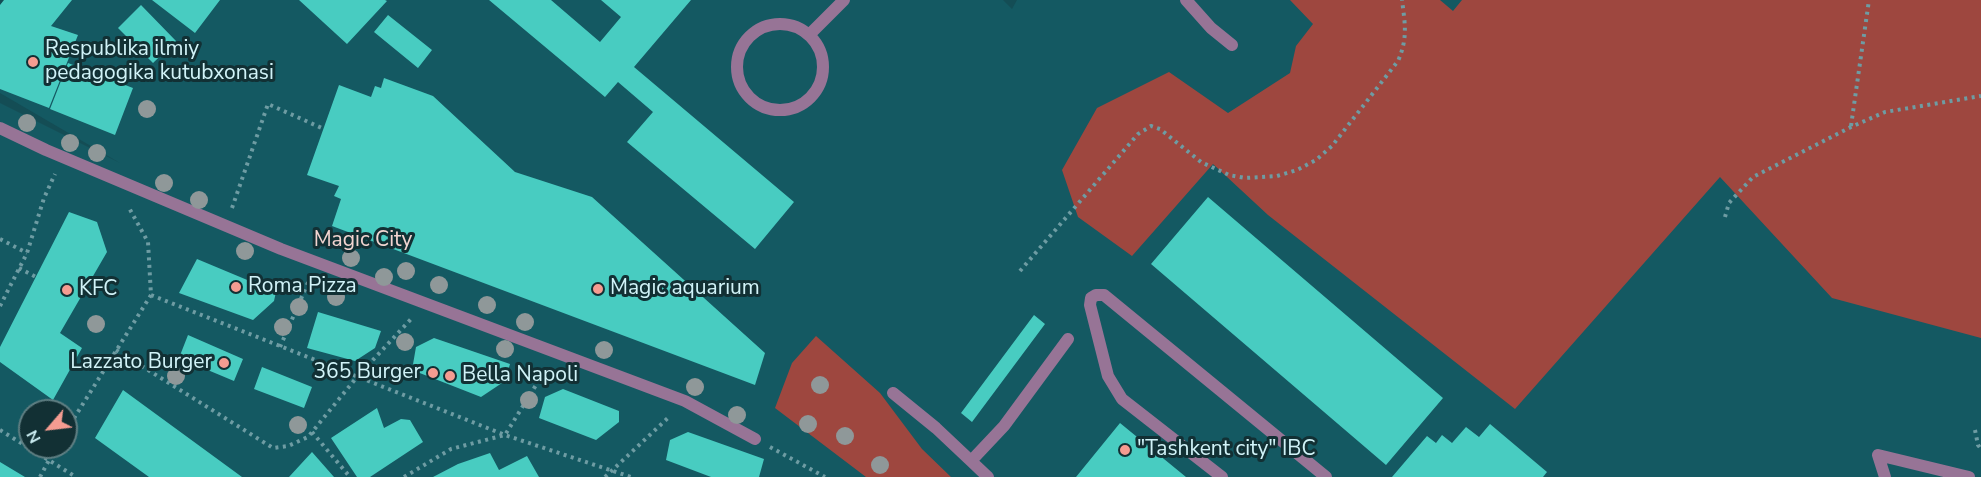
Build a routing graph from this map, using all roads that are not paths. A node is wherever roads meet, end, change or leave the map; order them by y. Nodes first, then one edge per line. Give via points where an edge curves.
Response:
1 (844, 0) edge
2 (1186, 0) edge
3 (808, 35) junction
4 (1232, 45) dead end
5 (0, 128) edge
6 (1068, 339) dead end
7 (893, 393) dead end
8 (754, 439) road end
9 (972, 461) junction
10 (988, 477) edge
11 (1222, 477) edge
12 (1326, 477) edge
13 (1885, 477) edge
14 (1969, 477) edge

1 - 3 lane
2 - 4 lane
3 - 3 lane via 817,45 823,72 810,98 800,106 772,110 747,96 737,69 744,43 755,32 782,24
5 - 8 lane via 226,226 685,401
6 - 9 lane via 1004,426
7 - 9 lane
9 - 10 lane
11 - 12 lane via 1122,399 1108,376 1091,298 1104,296
13 - 14 lane via 1878,455

